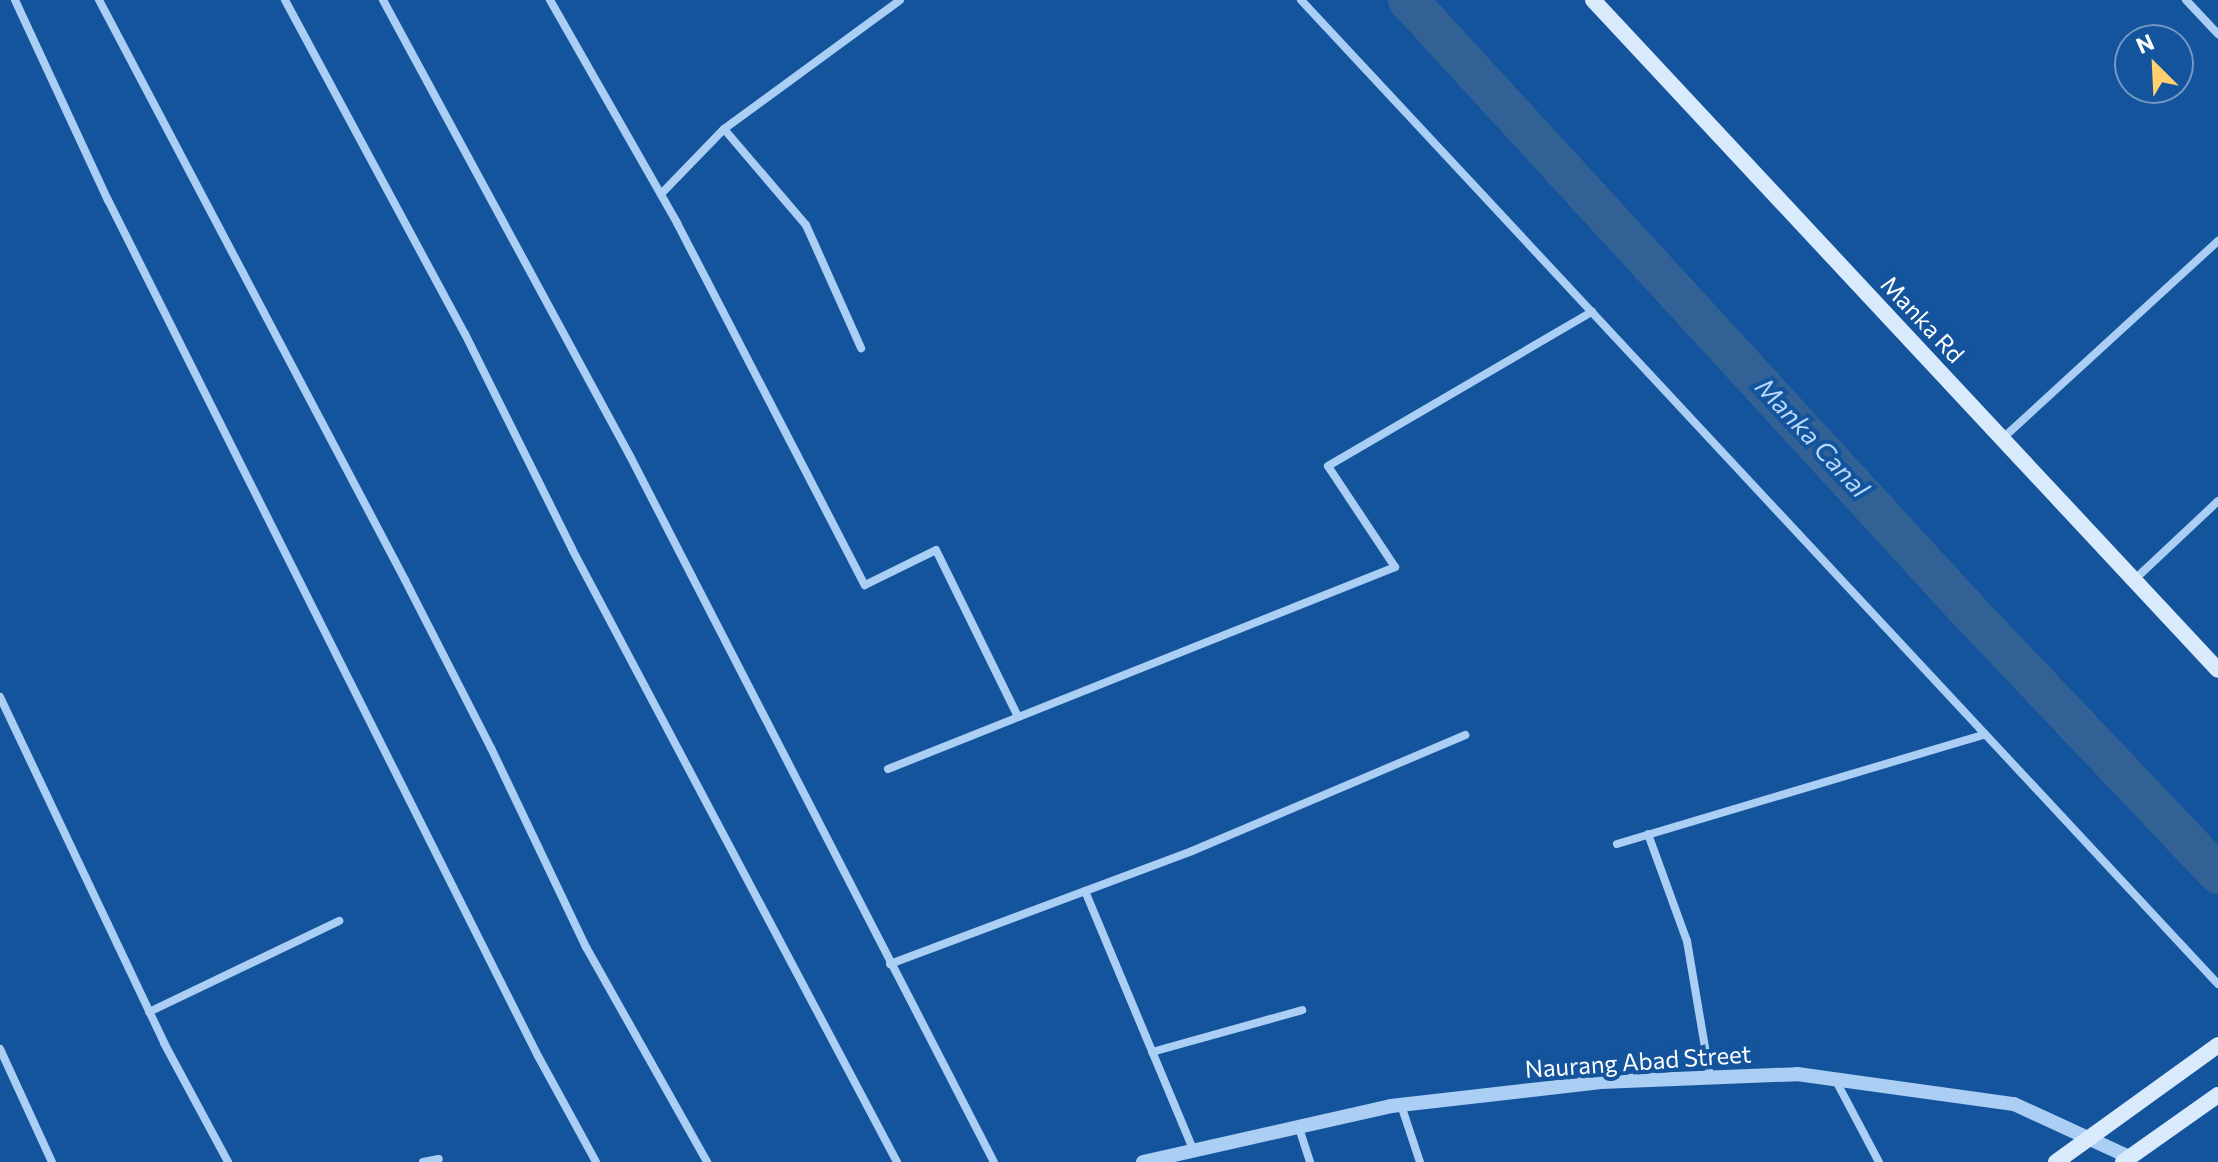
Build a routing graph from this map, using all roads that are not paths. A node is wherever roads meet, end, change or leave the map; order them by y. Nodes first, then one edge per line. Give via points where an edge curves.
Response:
1 (15, 0) edge
2 (99, 0) edge
3 (285, 0) edge
4 (383, 0) edge
5 (550, 0) edge
6 (900, 0) edge
7 (1301, 0) edge
8 (1593, 0) edge
9 (2186, 0) edge
10 (2218, 34) edge
11 (724, 129) junction
12 (661, 194) junction
13 (2218, 241) edge
14 (1592, 312) junction
15 (861, 348) dead end
16 (2002, 439) junction
17 (2218, 501) edge
18 (2134, 580) junction
19 (2218, 670) edge
20 (0, 697) edge
21 (1018, 717) junction
22 (1985, 734) junction
23 (1465, 735) dead end
24 (888, 769) dead end
25 (1648, 834) junction
26 (1617, 844) dead end
27 (1085, 891) junction
28 (339, 921) dead end
29 (890, 964) junction
30 (2218, 984) edge
31 (1302, 1010) dead end
32 (149, 1012) junction
33 (2218, 1045) edge
34 (0, 1049) edge
35 (1152, 1052) junction
36 (1710, 1077) junction
37 (1835, 1079) junction
38 (2218, 1095) edge
39 (1401, 1105) junction
40 (1299, 1128) junction
41 (2087, 1138) junction
42 (1191, 1156) edge
43 (439, 1159) dead end
44 (2126, 1160) edge
45 (52, 1162) edge
46 (228, 1162) edge
47 (423, 1162) edge
48 (596, 1162) edge
49 (707, 1162) edge
50 (897, 1162) edge
51 (994, 1162) edge
52 (1143, 1162) edge
53 (1310, 1162) edge
54 (1420, 1162) edge
55 (1879, 1162) edge
56 (2056, 1162) edge

1 - 48 street via 108,200
2 - 49 street via 426,622 586,947
3 - 50 street
4 - 29 street via 630,456
5 - 12 street
6 - 11 street
7 - 14 street
8 - 16 main road, Manka Rd
9 - 10 street
11 - 12 street
11 - 15 street via 806,225
12 - 21 street via 865,585 936,550
13 - 16 street
14 - 21 street via 1328,466 1395,567
14 - 22 street
16 - 18 main road, Manka Rd
17 - 18 street
18 - 19 main road, Manka Rd
20 - 32 street
21 - 24 street
22 - 25 street
22 - 30 street
23 - 27 street
25 - 26 street
25 - 36 street via 1687,941
27 - 29 street
27 - 35 street
28 - 32 street
29 - 51 street
31 - 35 street
32 - 46 street
33 - 41 main road
34 - 45 street
35 - 42 street
36 - 37 street, Naurang Abad Street via 1797,1074
36 - 39 street, Naurang Abad Street via 1601,1082
37 - 41 street, Naurang Abad Street via 2014,1104
37 - 55 street
38 - 44 main road
39 - 40 street, Naurang Abad Street
39 - 54 street
40 - 42 street, Naurang Abad Street
40 - 53 street
41 - 44 street, Naurang Abad Street
41 - 56 main road
42 - 52 street, Naurang Abad Street
43 - 47 street

